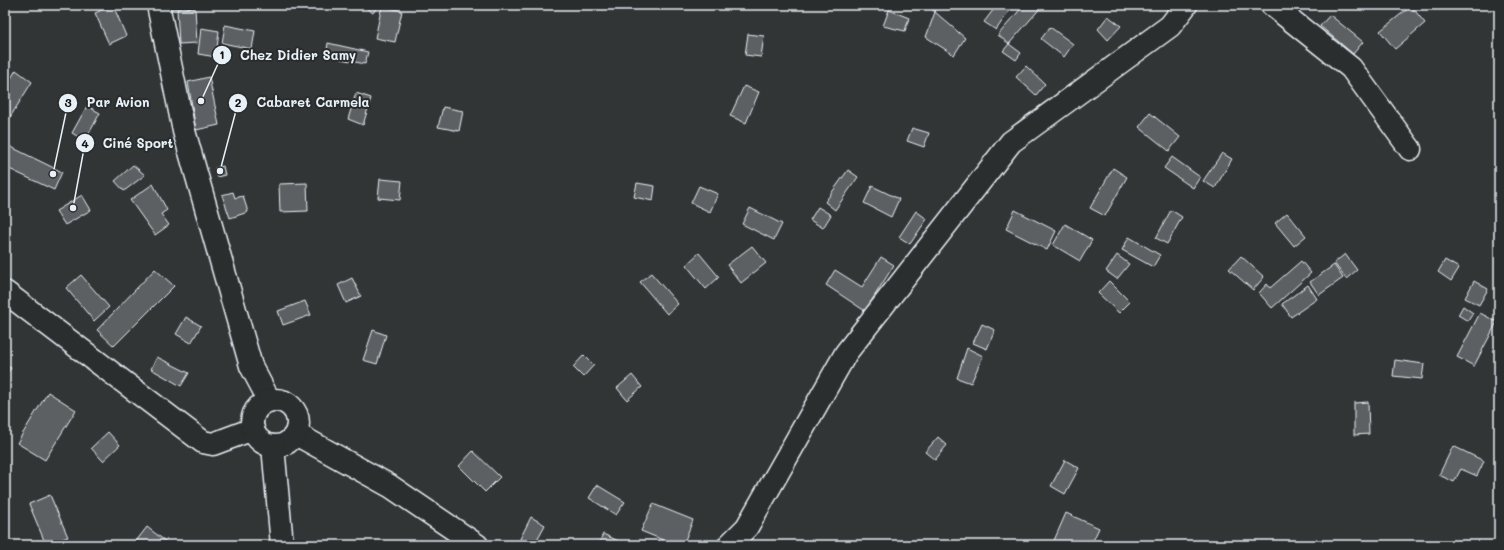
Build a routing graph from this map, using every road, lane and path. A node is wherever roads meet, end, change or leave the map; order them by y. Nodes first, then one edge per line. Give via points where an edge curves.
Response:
1 (158, 5) edge
2 (1186, 5) edge
3 (1272, 5) edge
4 (1410, 149) dead end
5 (5, 292) edge
6 (269, 400) junction
7 (253, 429) junction
8 (296, 434) junction
9 (273, 446) junction
10 (282, 545) edge
11 (477, 545) edge
12 (729, 545) edge

1 - 6 street via 184,131 252,366
2 - 12 street via 1170,26 1011,142 846,353 748,527
3 - 4 street via 1351,68
5 - 7 street via 203,442 213,444
6 - 7 street via 255,412
6 - 8 street via 278,400 294,408 298,416
7 - 9 street via 257,438
8 - 9 street via 290,441
8 - 11 street via 390,486
9 - 10 street

